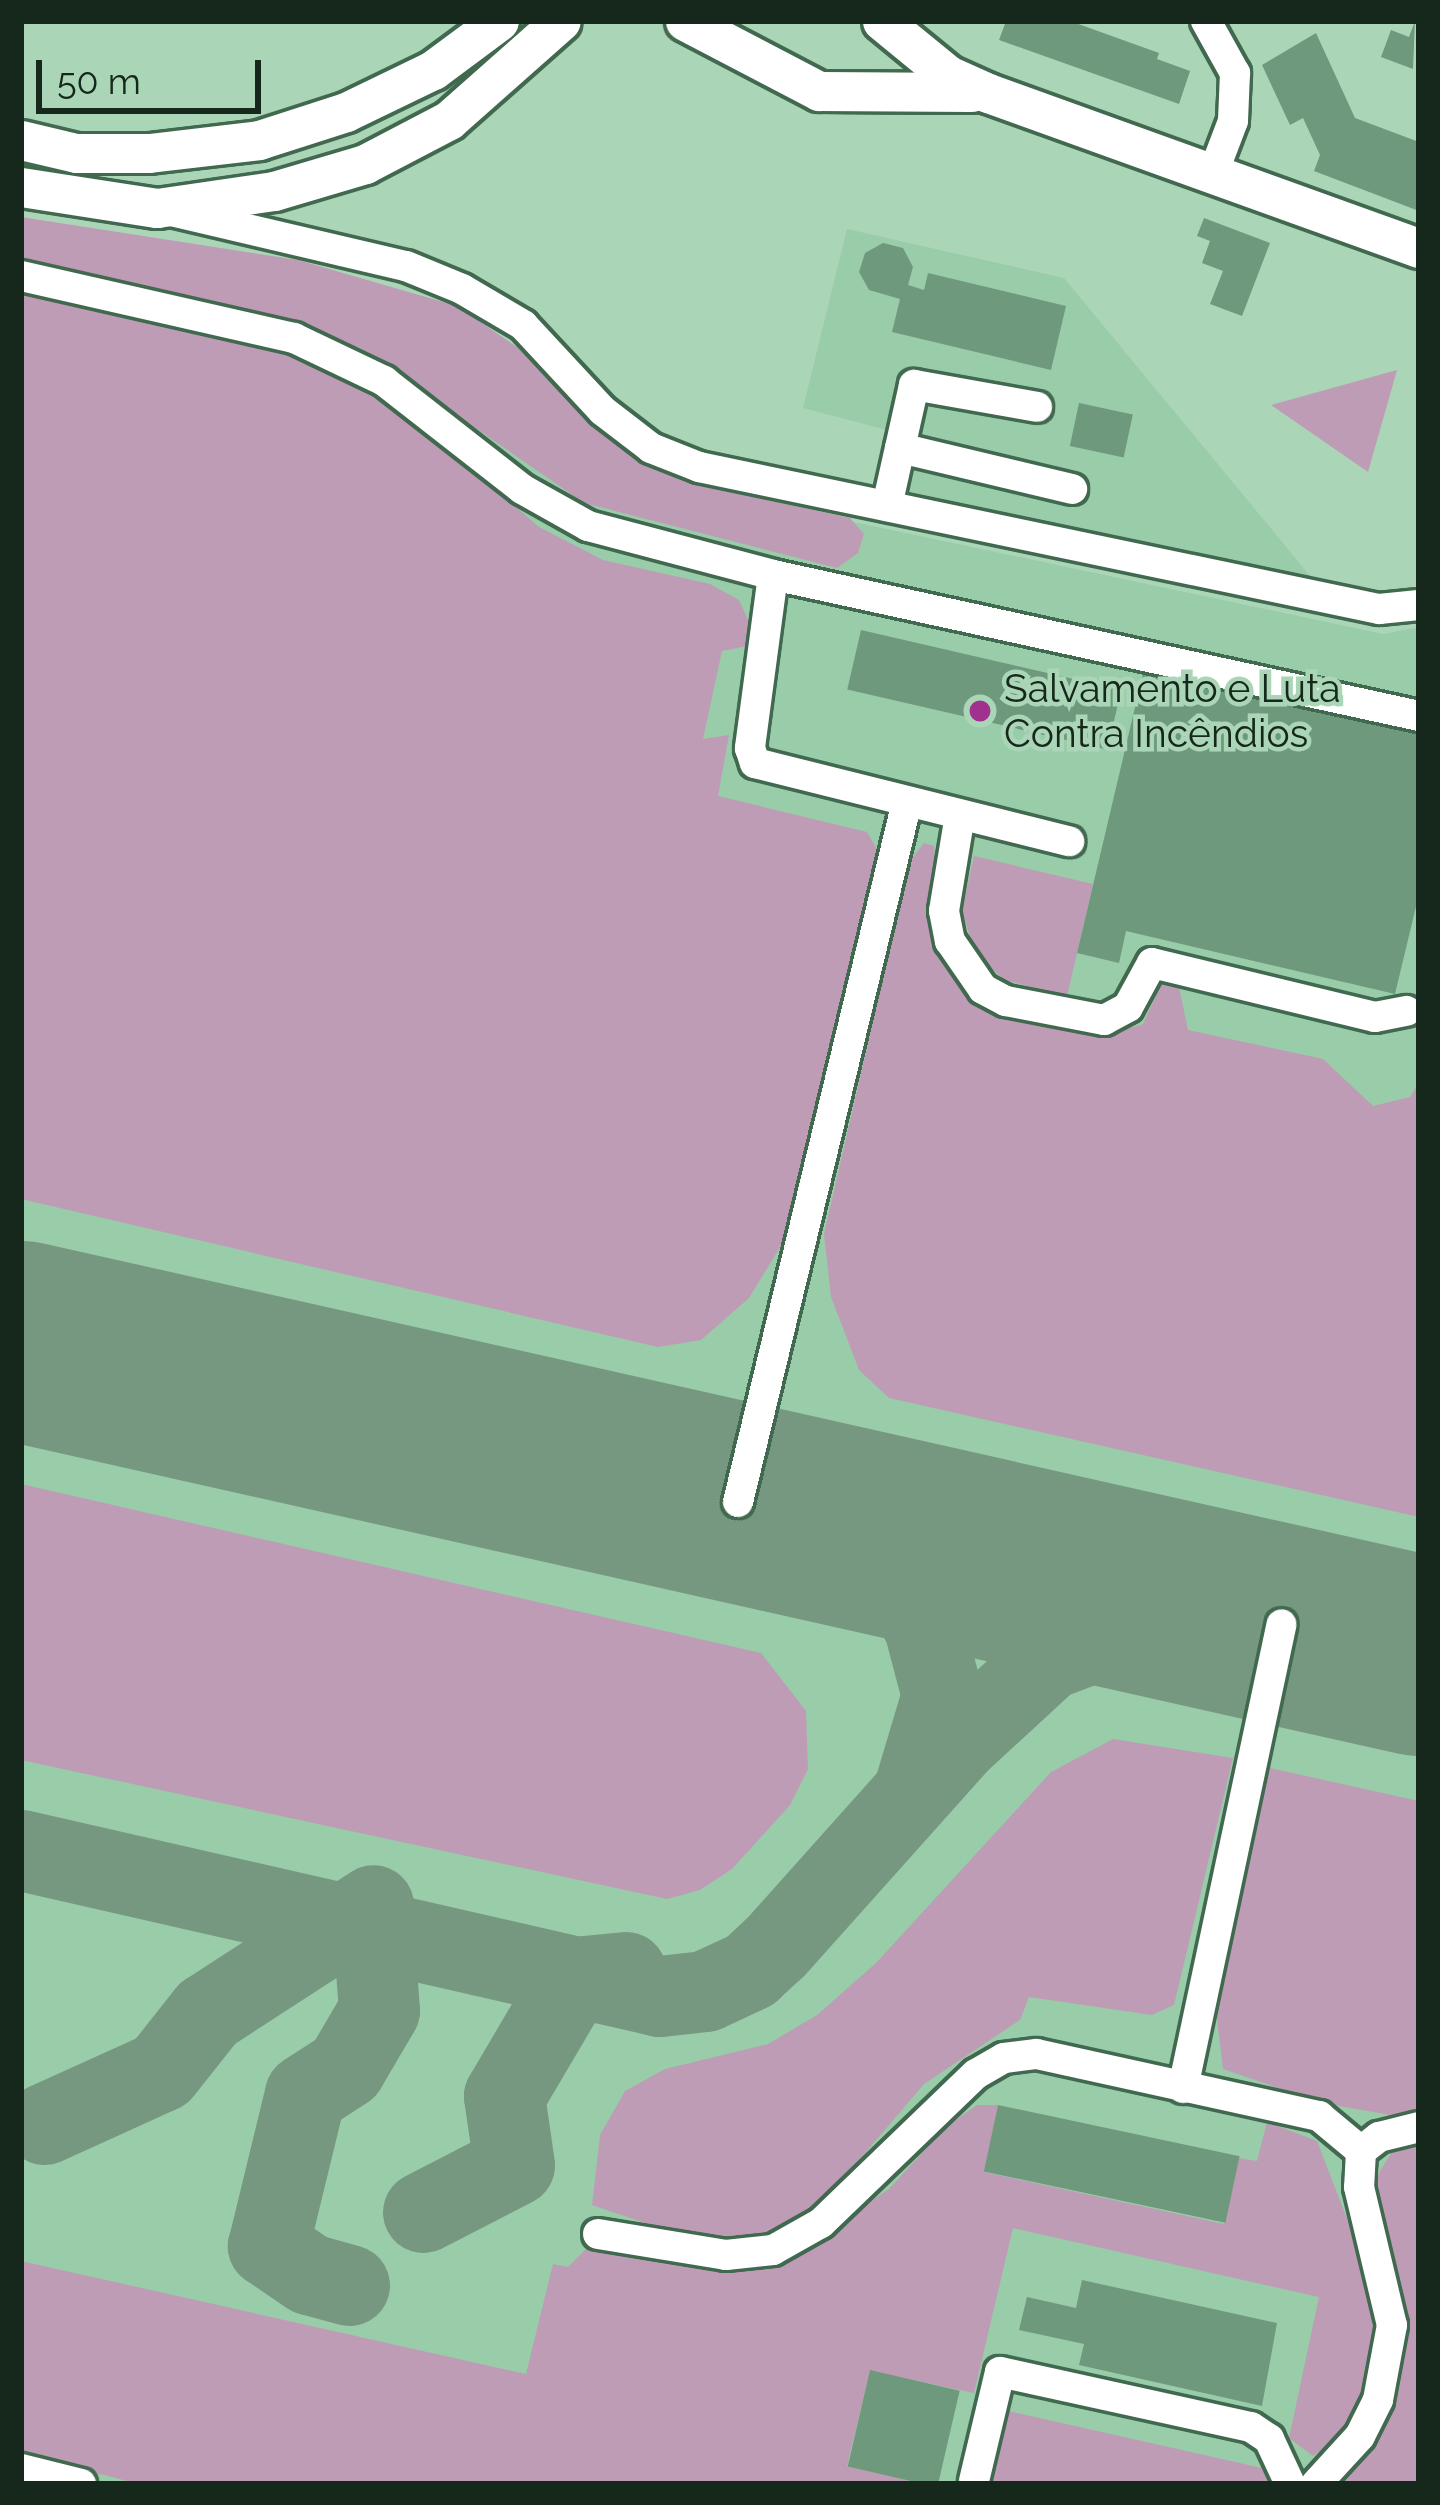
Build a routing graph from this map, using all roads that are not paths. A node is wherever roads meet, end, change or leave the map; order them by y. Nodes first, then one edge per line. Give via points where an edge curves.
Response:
1 (499, 21) edge
2 (561, 21) edge
3 (685, 21) edge
4 (881, 21) edge
5 (1219, 24) edge
6 (843, 89) junction
7 (988, 93) junction
8 (21, 140) edge
9 (1214, 171) junction
10 (21, 187) edge
11 (157, 208) junction
12 (1419, 248) edge
13 (21, 275) edge
14 (1037, 407) dead end
15 (900, 448) junction
16 (1072, 489) dead end
17 (887, 506) junction
18 (773, 575) junction
19 (1419, 605) edge
20 (1419, 716) edge
21 (907, 802) junction
22 (960, 815) junction
23 (1069, 841) dead end
24 (1406, 1011) dead end
25 (738, 1502) dead end
26 (1282, 1624) dead end
27 (1183, 2088) junction
28 (1419, 2127) edge
29 (1360, 2151) junction
30 (598, 2234) dead end
31 (21, 2469) edge
32 (974, 2480) dead end
33 (81, 2484) edge
34 (1290, 2484) edge
35 (1316, 2484) edge

1 - 8 main road via 433,70 346,112 259,140 149,153 76,153
2 - 11 main road via 449,120 365,164 274,191
3 - 6 main road via 795,82
4 - 6 main road via 875,63
4 - 7 main road via 948,75
5 - 9 street via 1236,94
6 - 7 main road
7 - 9 main road
9 - 12 main road
10 - 11 main road
11 - 17 street via 406,266 523,325 602,411 651,448 699,467
13 - 18 street via 326,351 384,380 550,507 642,546
14 - 15 street via 922,381 914,385
15 - 16 street
15 - 17 street
17 - 19 street via 1379,609
18 - 20 street
18 - 21 street via 750,748 755,763
21 - 22 street
21 - 25 street
22 - 23 street
22 - 24 street via 944,911 950,941 975,980 1006,1001 1104,1020 1128,1007 1152,963 1375,1017
26 - 27 street
27 - 29 street via 1319,2116
27 - 30 street via 1037,2054 1004,2058 976,2074 821,2223 773,2250 727,2255
28 - 29 street
29 - 35 street via 1359,2187 1389,2298 1392,2350 1360,2436
31 - 33 street
32 - 34 street via 1000,2372 1251,2427 1269,2439

